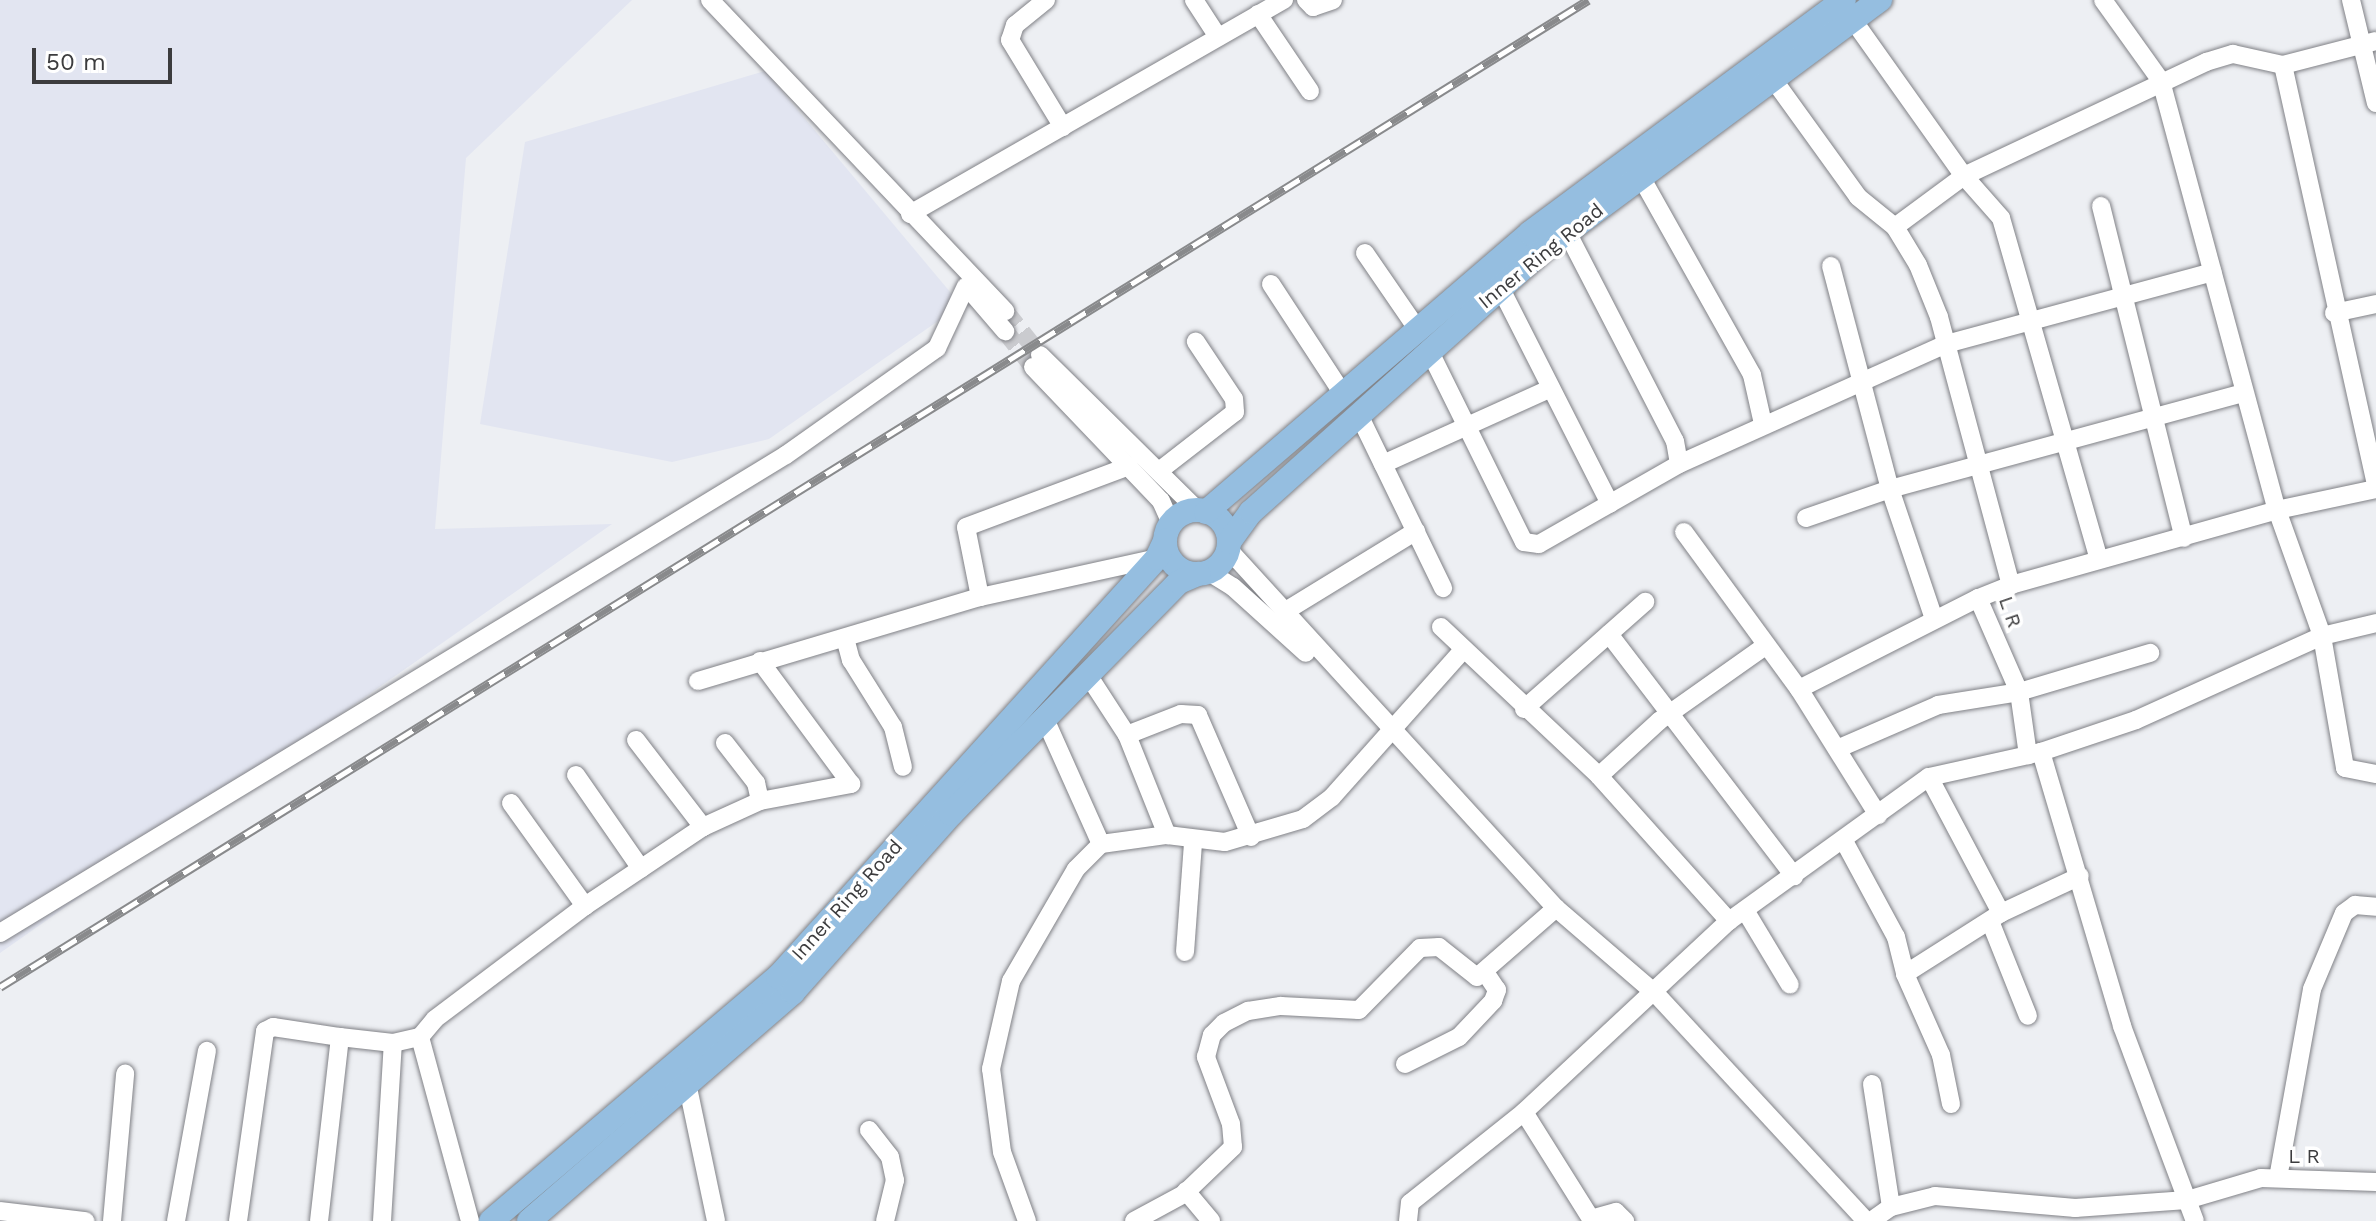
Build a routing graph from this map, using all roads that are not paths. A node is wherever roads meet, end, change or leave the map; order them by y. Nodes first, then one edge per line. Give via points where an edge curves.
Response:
1 (710, 0) edge
2 (1046, 0) edge
3 (1194, 0) edge
4 (1284, 0) edge
5 (1306, 0) edge
6 (1333, 0) edge
7 (1880, 0) edge
8 (2103, 0) edge
9 (2351, 0) edge
10 (1849, 10) edge
11 (1258, 14) junction
12 (1218, 37) junction
13 (2368, 43) edge
14 (2283, 65) junction
15 (1773, 79) junction
16 (2161, 81) junction
17 (1310, 91) dead end
18 (2376, 103) edge
19 (1063, 127) junction
20 (842, 136) junction
21 (1964, 176) junction
22 (1641, 177) junction
23 (2101, 206) dead end
24 (910, 214) junction
25 (1895, 227) junction
26 (1567, 232) junction
27 (1365, 253) dead end
28 (1831, 266) dead end
29 (2212, 272) junction
30 (1271, 284) dead end
31 (966, 286) junction
32 (1500, 287) junction
33 (2122, 296) junction
34 (2376, 304) edge
35 (1005, 311) tunnel mouth
36 (2334, 313) junction
37 (2034, 321) junction
38 (1418, 330) junction
39 (1005, 331) tunnel mouth
40 (1196, 342) dead end
41 (1946, 344) junction
42 (1430, 352) junction
43 (1862, 385) junction
44 (1551, 388) junction
45 (2244, 393) junction
46 (1343, 394) junction
47 (2152, 418) junction
48 (1361, 419) junction
49 (1763, 424) junction
50 (1470, 426) junction
51 (2065, 439) junction
52 (1383, 464) junction
53 (1679, 464) junction
54 (1976, 464) junction
55 (1129, 466) junction
56 (1159, 471) junction
57 (2376, 483) edge
58 (1890, 489) junction
59 (2376, 489) edge
60 (1610, 504) junction
61 (2277, 510) junction
62 (1202, 511) junction
63 (1806, 518) dead end
64 (1416, 531) junction
65 (1684, 532) dead end
66 (2184, 538) junction
67 (1164, 541) junction
68 (1229, 545) junction
69 (2099, 559) junction
70 (1204, 573) junction
71 (2011, 585) junction
72 (1443, 588) dead end
73 (980, 597) junction
74 (1978, 598) junction
75 (1645, 602) dead end
76 (1284, 612) junction
77 (1933, 616) junction
78 (2376, 623) edge
79 (1441, 627) dead end
80 (1609, 634) junction
81 (2322, 636) junction
82 (845, 638) junction
83 (1764, 647) junction
84 (1464, 649) junction
85 (2150, 653) dead end
86 (760, 661) junction
87 (1088, 675) junction
88 (698, 681) dead end
89 (1799, 689) junction
90 (2019, 692) junction
91 (1524, 709) junction
92 (1672, 712) junction
93 (1045, 719) junction
94 (1385, 726) junction
95 (1127, 735) junction
96 (636, 740) dead end
97 (725, 743) dead end
98 (1837, 749) junction
99 (2035, 754) junction
100 (903, 767) dead end
101 (2376, 774) edge
102 (576, 775) dead end
103 (1599, 776) junction
104 (1929, 777) junction
105 (760, 801) junction
106 (511, 803) dead end
107 (1878, 815) junction
108 (703, 827) junction
109 (1167, 835) junction
110 (1251, 837) junction
111 (1844, 841) junction
112 (1193, 842) junction
113 (1101, 844) junction
114 (641, 869) junction
115 (1794, 876) junction
116 (2080, 876) junction
117 (585, 906) junction
118 (2376, 907) edge
119 (1556, 908) junction
120 (1737, 916) junction
121 (1996, 917) junction
122 (0, 933) edge
123 (1185, 952) dead end
124 (1485, 972) junction
125 (1905, 974) junction
126 (1790, 985) dead end
127 (1656, 994) junction
128 (2028, 1016) dead end
129 (340, 1037) junction
130 (420, 1037) junction
131 (393, 1043) junction
132 (207, 1051) dead end
133 (1405, 1064) dead end
134 (125, 1074) dead end
135 (687, 1083) junction
136 (1872, 1084) dead end
137 (1951, 1104) dead end
138 (1524, 1112) junction
139 (869, 1130) dead end
140 (2278, 1178) junction
141 (2376, 1182) edge
142 (1186, 1191) junction
143 (2187, 1200) junction
144 (1891, 1207) junction
145 (0, 1211) edge
146 (2076, 1215) edge
147 (85, 1221) edge
148 (112, 1221) edge
149 (176, 1221) edge
150 (238, 1221) edge
151 (319, 1221) edge
152 (382, 1221) edge
153 (470, 1221) edge
154 (491, 1221) edge
155 (529, 1221) edge
156 (716, 1221) edge
157 (885, 1221) edge
158 (1027, 1221) edge
159 (1134, 1221) edge
160 (1211, 1221) edge
161 (1408, 1221) edge
162 (1625, 1221) edge
163 (1868, 1221) edge
164 (2195, 1221) edge

1 - 20 street
2 - 19 street via 1015,25 1010,40
3 - 12 street
4 - 11 street
5 - 6 street via 1320,7
7 - 10 main road, Inner Ring Road
8 - 16 street
9 - 13 street
10 - 15 main road, Inner Ring Road
10 - 21 street
10 - 38 main road, Inner Ring Road via 1530,233
11 - 12 street
11 - 17 street
12 - 19 street
13 - 14 street
13 - 18 street
14 - 16 street via 2233,54
14 - 36 street
15 - 22 main road, Inner Ring Road
15 - 25 street, L R via 1858,197
16 - 21 street
16 - 29 street
19 - 24 street
20 - 24 street
20 - 31 street
21 - 25 street
21 - 37 street via 2001,218
22 - 26 main road, Inner Ring Road
22 - 49 street via 1752,375
23 - 33 street
24 - 35 street
25 - 41 street, L R via 1918,265
26 - 32 main road, Inner Ring Road
26 - 53 street via 1675,441
27 - 38 street
28 - 43 street
29 - 33 street
29 - 45 street
30 - 46 street
31 - 39 street
31 - 122 street via 937,348 786,455
32 - 42 main road, Inner Ring Road
32 - 44 street
33 - 37 street
33 - 47 street
34 - 36 street
36 - 57 street
37 - 41 street
37 - 51 street
38 - 46 main road, Inner Ring Road
40 - 56 street via 1234,399 1235,412
41 - 43 street
41 - 54 street, L R
42 - 48 main road, Inner Ring Road
42 - 50 street
43 - 49 street
43 - 58 street
44 - 50 street
44 - 60 street
45 - 47 street
45 - 61 street
46 - 62 main road, Inner Ring Road
47 - 51 street
47 - 66 street
48 - 52 street
48 - 68 main road, Inner Ring Road via 1251,512
49 - 53 street
50 - 52 street
50 - 60 street via 1524,542 1539,544
51 - 54 street
51 - 69 street
52 - 64 street
53 - 60 street
54 - 58 street
54 - 71 street, L R
55 - 56 street via 1036,361
55 - 67 street via 1161,501
55 - 73 street via 966,527
56 - 62 street
58 - 63 street
58 - 77 street
59 - 61 street
61 - 66 street
61 - 81 street
62 - 67 main road
62 - 68 main road via 1222,522
64 - 72 street
64 - 76 street
65 - 83 street
66 - 69 street
67 - 70 main road via 1178,568
67 - 73 street
67 - 154 main road, Inner Ring Road via 778,977
68 - 70 main road
68 - 76 street
69 - 71 street
70 - 87 main road, Inner Ring Road via 1179,582
70 - 94 street via 1233,587
71 - 74 street, L R
73 - 82 street
74 - 77 street
74 - 90 street, L R
75 - 80 street
76 - 94 street
77 - 89 street
78 - 81 street
79 - 84 street
80 - 91 street
80 - 92 street
81 - 99 street via 2150,714
81 - 101 street via 2345,768
82 - 86 street
82 - 100 street via 851,660 893,727
83 - 89 street
83 - 92 street
84 - 91 street
84 - 94 street
85 - 90 street
86 - 88 street
86 - 105 street via 851,784
87 - 93 main road, Inner Ring Road
87 - 95 street
89 - 98 street
90 - 98 street via 1938,705
90 - 99 street, L R
91 - 103 street
92 - 103 street
92 - 115 street
93 - 113 street
93 - 135 main road, Inner Ring Road via 951,814 793,992
94 - 110 street via 1332,797 1303,819
94 - 119 street
95 - 109 street
95 - 110 street via 1181,714 1198,715
96 - 108 street
97 - 105 street via 756,783
98 - 107 street
99 - 104 street
99 - 116 street, L R
102 - 114 street
103 - 120 street
104 - 107 street
104 - 121 street
105 - 108 street
106 - 117 street
107 - 111 street
108 - 114 street
109 - 112 street
109 - 113 street
110 - 112 street
111 - 115 street
111 - 125 street via 1886,914
112 - 123 street
113 - 158 street via 1076,869 1011,981 997,1024 991,1069 1002,1152
114 - 117 street
115 - 120 street
116 - 121 street
116 - 143 street, L R via 2122,1026
117 - 130 street via 435,1019
118 - 140 street via 2355,905 2344,913 2312,989
119 - 124 street
119 - 127 street
120 - 126 street
120 - 127 street
121 - 125 street
121 - 128 street
124 - 133 street via 1497,990 1484,1011 1459,1037
124 - 142 street via 1477,977 1439,947 1420,948 1359,1010 1281,1006 1248,1011 1224,1023 1212,1035 1206,1057 1231,1124 1233,1147
125 - 137 street via 1941,1055
127 - 138 street
127 - 163 street
129 - 131 street
129 - 150 street via 273,1027 265,1031
129 - 151 street
130 - 131 street
130 - 153 street
131 - 152 street
132 - 149 street
134 - 148 street
135 - 155 main road, Inner Ring Road
135 - 156 street
136 - 144 street
138 - 161 street via 1410,1203
138 - 162 street via 1591,1219 1616,1212
139 - 157 street via 890,1157 895,1180
140 - 141 street, L R
140 - 143 street, L R
142 - 159 street
142 - 160 street
143 - 146 street, L R
143 - 164 street, L R
144 - 146 street, L R via 1935,1196
144 - 163 street, L R
145 - 147 street

